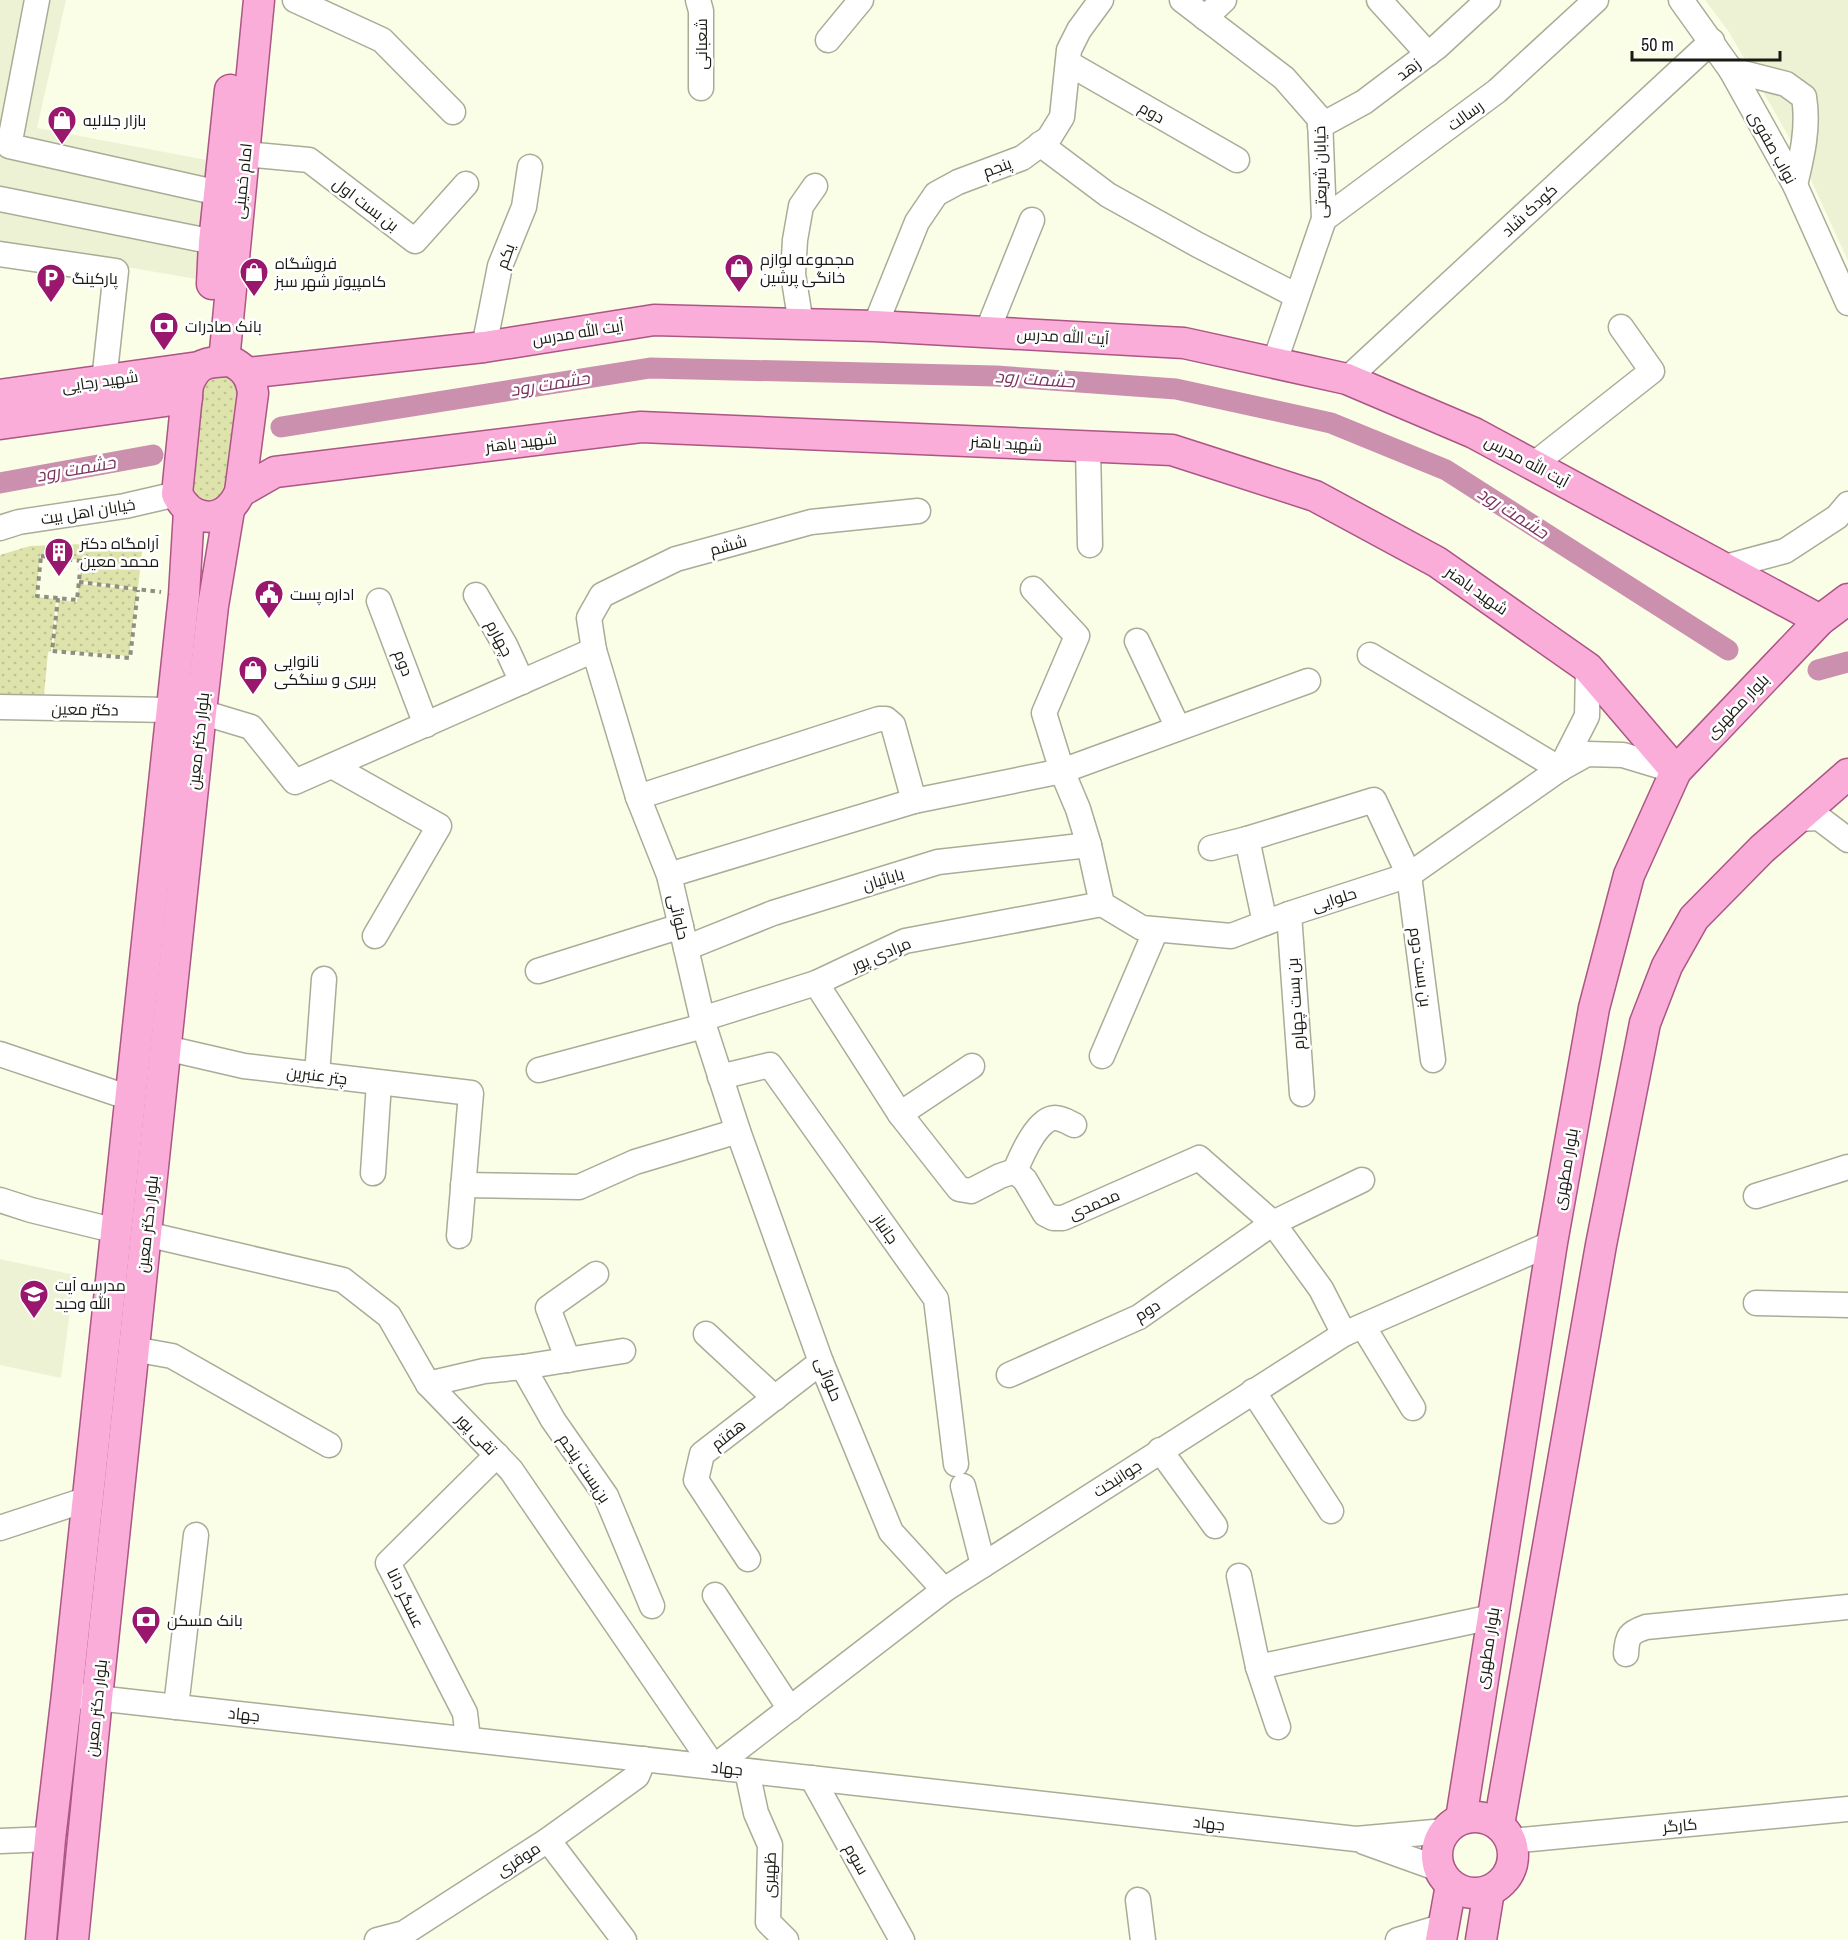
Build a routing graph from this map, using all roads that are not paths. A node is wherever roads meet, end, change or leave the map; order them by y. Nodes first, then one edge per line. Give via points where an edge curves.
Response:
1 (37, 0) edge
2 (239, 0) edge
3 (260, 0) edge
4 (295, 0) edge
5 (698, 0) edge
6 (861, 0) edge
7 (1101, 0) edge
8 (1182, 0) edge
9 (1224, 0) edge
10 (1379, 0) edge
11 (1488, 0) edge
12 (1596, 0) edge
13 (1681, 0) edge
14 (1205, 18) junction
15 (828, 40) dead end
16 (1712, 41) junction
17 (1428, 54) junction
18 (1068, 63) junction
19 (1731, 70) junction
20 (701, 88) dead end
21 (453, 112) dead end
22 (1320, 126) junction
23 (1040, 144) junction
24 (244, 154) junction
25 (1237, 160) dead end
26 (530, 167) dead end
27 (466, 184) dead end
28 (1794, 185) junction
29 (814, 186) dead end
30 (219, 193) junction
31 (0, 199) edge
32 (1324, 219) junction
33 (1032, 220) dead end
34 (214, 242) junction
35 (0, 254) edge
36 (1298, 296) junction
37 (1848, 303) edge
38 (801, 324) junction
39 (875, 326) junction
40 (1621, 327) dead end
41 (987, 332) junction
42 (484, 347) junction
43 (1274, 364) junction
44 (220, 366) junction
45 (1347, 380) junction
46 (104, 381) junction
47 (0, 395) edge
48 (187, 398) junction
49 (0, 424) edge
50 (1088, 447) junction
51 (1533, 465) junction
52 (235, 501) junction
53 (183, 503) junction
54 (1848, 504) edge
55 (918, 511) dead end
56 (0, 528) edge
57 (1090, 545) dead end
58 (1725, 567) junction
59 (1033, 589) dead end
60 (476, 596) dead end
61 (1848, 599) edge
62 (379, 601) dead end
63 (1820, 620) junction
64 (1137, 641) dead end
65 (594, 650) junction
66 (1370, 655) dead end
67 (1588, 668) junction
68 (1308, 681) dead end
69 (522, 682) junction
70 (0, 707) edge
71 (170, 710) junction
72 (201, 712) junction
73 (426, 725) junction
74 (1178, 728) junction
75 (332, 766) junction
76 (1560, 769) junction
77 (1062, 771) junction
78 (1676, 771) junction
79 (1848, 774) edge
80 (638, 797) junction
81 (914, 801) junction
82 (1796, 819) junction
83 (1247, 839) junction
84 (1848, 840) edge
85 (1089, 844) junction
86 (1211, 848) dead end
87 (669, 875) junction
88 (1408, 875) junction
89 (1102, 904) junction
90 (1289, 914) junction
91 (1265, 923) junction
92 (1156, 930) junction
93 (375, 936) dead end
94 (683, 937) junction
95 (538, 971) dead end
96 (324, 979) dead end
97 (816, 983) junction
98 (703, 1022) junction
99 (166, 1048) junction
100 (0, 1054) edge
101 (1102, 1056) dead end
102 (1433, 1060) dead end
103 (972, 1066) dead end
104 (539, 1070) dead end
105 (317, 1076) junction
106 (720, 1077) junction
107 (379, 1083) junction
108 (1302, 1094) dead end
109 (130, 1098) junction
110 (900, 1114) junction
111 (1074, 1125) dead end
112 (738, 1131) junction
113 (1848, 1167) edge
114 (1015, 1171) junction
115 (373, 1173) dead end
116 (1362, 1180) dead end
117 (464, 1185) junction
118 (1756, 1196) dead end
119 (0, 1200) edge
120 (1273, 1222) junction
121 (117, 1231) junction
122 (146, 1234) junction
123 (459, 1236) dead end
124 (1552, 1243) junction
125 (596, 1274) dead end
126 (1756, 1303) dead end
127 (1848, 1305) edge
128 (1354, 1330) junction
129 (706, 1334) dead end
130 (134, 1349) junction
131 (622, 1351) dead end
132 (568, 1360) junction
133 (821, 1362) junction
134 (523, 1367) junction
135 (1009, 1375) dead end
136 (428, 1384) junction
137 (1253, 1391) junction
138 (775, 1398) junction
139 (1413, 1408) dead end
140 (329, 1445) dead end
141 (1160, 1450) junction
142 (497, 1455) junction
143 (88, 1499) junction
144 (1331, 1511) dead end
145 (1215, 1526) dead end
146 (0, 1528) edge
147 (196, 1535) dead end
148 (748, 1559) dead end
149 (983, 1565) junction
150 (1239, 1576) dead end
151 (944, 1590) junction
152 (715, 1595) dead end
153 (652, 1606) dead end
154 (1848, 1607) edge
155 (1492, 1617) junction
156 (1626, 1654) dead end
157 (1258, 1667) junction
158 (67, 1694) junction
159 (97, 1698) junction
160 (176, 1707) junction
161 (790, 1709) junction
162 (1278, 1727) dead end
163 (468, 1739) junction
164 (644, 1759) junction
165 (714, 1767) junction
166 (747, 1771) junction
167 (812, 1778) junction
168 (1848, 1809) edge
169 (1453, 1825) junction
170 (1505, 1833) junction
171 (50, 1839) junction
172 (1356, 1839) junction
173 (548, 1840) junction
174 (0, 1841) edge
175 (1445, 1877) junction
176 (1489, 1891) junction
177 (1138, 1900) dead end
178 (1442, 1933) edge
179 (406, 1936) edge
180 (41, 1940) edge
181 (73, 1940) edge
182 (377, 1940) edge
183 (624, 1940) edge
184 (786, 1940) edge
185 (902, 1940) edge
186 (1143, 1940) edge
187 (1398, 1940) edge
188 (1481, 1940) edge

1 - 30 street via 9,146
2 - 30 main road, امام خمینی
3 - 24 main road, امام خمینی
4 - 21 street via 382,40
5 - 20 street, شعبانی
6 - 15 street
7 - 18 street, پنجم via 1079,30 1069,50
8 - 14 street, خیابان شریعتی
9 - 14 street
10 - 17 street
11 - 17 street, زهد
12 - 32 street, رسالت via 1497,91
13 - 16 street, نواب صفوی
14 - 22 street, خیابان شریعتی via 1284,78 1320,119
16 - 19 street, نواب صفوی
16 - 45 street, کودک شاد
17 - 22 street, زهد via 1364,102
18 - 23 street, پنجم via 1062,117 1049,138
18 - 25 street, دوم
19 - 28 street, نواب صفوی
19 - 28 street via 1785,84 1804,97 1804,142
22 - 32 street, خیابان شریعتی
23 - 36 street via 1108,195
23 - 39 street, پنجم via 1022,158 936,194 917,222
24 - 27 street, بن بست اول via 309,160 415,241
24 - 44 main road, امام خمینی
26 - 42 street, یکم via 524,207 500,267
28 - 37 street, نواب صفوی
29 - 38 street via 801,206 795,240 793,274
30 - 34 main road, امام خمینی
31 - 34 street
32 - 36 street, خیابان شریعتی
33 - 41 street
34 - 44 main road, امام خمینی
35 - 46 street via 116,271
36 - 43 street, خیابان شریعتی
38 - 39 main road, آیت الله مدرس
38 - 42 main road, آیت الله مدرس via 654,320
39 - 41 main road, آیت الله مدرس
40 - 51 street via 1652,371
41 - 43 main road, آیت الله مدرس via 1184,343
42 - 44 main road, آیت الله مدرس
43 - 45 main road, آیت الله مدرس
44 - 46 main road, شهید رجایی
44 - 48 main road, بلوار دکتر معین via 192,375
44 - 52 main road, بلوار دکتر معین via 252,383
45 - 51 main road, آیت الله مدرس via 1474,433
46 - 47 main road, شهید رجایی
48 - 49 main road, شهید رجایی
48 - 53 main road, بلوار دکتر معین
50 - 52 main road, شهید باهنر via 641,427 275,472
50 - 57 street
50 - 67 main road, شهید باهنر via 1172,450 1315,496 1437,562
51 - 58 main road, آیت الله مدرس
52 - 53 main road, شهید باهنر via 220,515 209,517 199,516
52 - 72 main road, بلوار دکتر معین via 213,606
53 - 56 street, خیابان اهل بیت via 125,506
53 - 71 main road, بلوار دکتر معین via 184,595
54 - 58 street via 1838,517 1785,551
55 - 65 street, ششم via 811,522 676,559 602,595 589,618
58 - 63 main road, آیت الله مدرس
59 - 77 street via 1077,636 1044,713
60 - 69 street, چهارم
61 - 63 main road, بلوار مطهری
62 - 73 street, دوم
63 - 78 main road, بلوار مطهری
64 - 74 street
65 - 69 street
65 - 80 street, حلوائی
66 - 76 street
67 - 76 street via 1587,716
67 - 78 main road, شهید باهنر
68 - 74 street
69 - 73 street
70 - 71 street, دکتر معین
71 - 109 main road, بلوار دکتر معین
72 - 75 street via 251,727 296,782
72 - 99 main road, بلوار دکتر معین
73 - 75 street
74 - 77 street
75 - 93 street via 439,826
76 - 78 street, حلوایی via 1587,754 1623,755
76 - 88 street, حلوایی
77 - 81 street
77 - 85 street
78 - 124 main road, بلوار مطهری via 1629,875 1610,942 1594,1008
79 - 82 main road
80 - 81 street via 886,719 893,725
80 - 87 street, حلوائی
81 - 87 street
82 - 84 street via 1819,818
82 - 170 main road via 1694,918 1667,966 1645,1023 1599,1256
83 - 86 street
83 - 88 street, بن بست دوم via 1374,800
83 - 91 street
85 - 89 street
85 - 94 street, بابائیان via 938,862
87 - 94 street, حلوائی
88 - 90 street, حلوایی
88 - 102 street, بن بست دوم
89 - 92 street, حلوایی via 1142,928
89 - 97 street, مرادی پور via 904,941
90 - 91 street, حلوایی
90 - 108 street, بن بست چهارم
91 - 92 street, حلوایی via 1231,936
92 - 101 street
94 - 95 street, بابائیان
94 - 98 street, حلوائی
96 - 105 street
97 - 98 street, مرادی پور
97 - 110 street
98 - 104 street, مرادی پور
98 - 106 street, حلوائی
99 - 105 street, چتر عنبرین via 244,1066
99 - 122 main road, بلوار دکتر معین
100 - 109 street
103 - 110 street
105 - 107 street, چتر عنبرین
106 - 112 street, حلوائی
106 - 149 street, جانباز via 770,1065 936,1299 960,1475
107 - 115 street
107 - 117 street, چتر عنبرین via 471,1093
109 - 121 main road, بلوار دکتر معین
110 - 114 street via 959,1189 971,1191
111 - 114 street via 1049,1119 1036,1132
112 - 117 street via 635,1162 579,1187
112 - 133 street, حلوائی
113 - 118 street
114 - 120 street, محمدی via 1044,1214 1063,1218 1199,1158
116 - 120 street, دوم
117 - 123 street
119 - 121 street
120 - 128 street, محمدی
120 - 135 street, دوم via 1139,1317
121 - 143 main road, بلوار دکتر معین
122 - 130 main road, بلوار دکتر معین
122 - 136 street, تقی پور via 343,1280 389,1316
124 - 128 street, جوانبخت
124 - 155 main road, بلوار مطهری
125 - 132 street via 548,1308
126 - 127 street
128 - 137 street, جوانبخت
128 - 139 street, محمدی
129 - 138 street
130 - 140 street via 172,1356
130 - 159 main road, بلوار دکتر معین
131 - 132 street
132 - 134 street
133 - 138 street, هفتم
133 - 151 street, حلوائی via 891,1532
134 - 136 street
134 - 153 street, بن‌بست پنجم via 553,1420 606,1496
136 - 142 street, تقی پور
137 - 141 street, جوانبخت
137 - 144 street
138 - 148 street, هفتم via 702,1454 696,1480
141 - 145 street
141 - 149 street, جوانبخت
142 - 163 street, عسگر دانا via 388,1563 465,1713
142 - 165 street, تقی پور
143 - 146 street
143 - 158 main road, بلوار دکتر معین
147 - 160 street
149 - 151 street, جوانبخت
150 - 157 street
151 - 161 street, جوانبخت
152 - 161 street
154 - 156 street via 1646,1627 1633,1631 1627,1640
155 - 157 street
155 - 169 main road, بلوار مطهری
157 - 162 street
158 - 159 street, جهاد
158 - 171 main road, بلوار دکتر معین
159 - 160 street, جهاد
159 - 181 main road, بلوار دکتر معین
160 - 163 street, جهاد
161 - 165 street, جوانبخت
163 - 164 street, جهاد
164 - 165 street, جهاد
164 - 173 street, موقری via 637,1776
165 - 166 street, جهاد
166 - 167 street, جهاد
166 - 184 street, ظهیری via 756,1813 770,1845 768,1922
167 - 172 street, جهاد
167 - 185 street, سوم
168 - 170 street, کارگر
169 - 170 main road via 1471,1816 1481,1817
169 - 172 street
169 - 175 main road via 1438,1842 1437,1856
170 - 176 main road via 1514,1853 1513,1865 1500,1885
171 - 174 street
171 - 180 main road, بلوار دکتر معین
172 - 175 street
173 - 179 street, موقری
173 - 183 street
175 - 176 main road via 1463,1891
175 - 178 main road
176 - 188 main road
177 - 186 street
178 - 187 street
179 - 182 street, موقری

